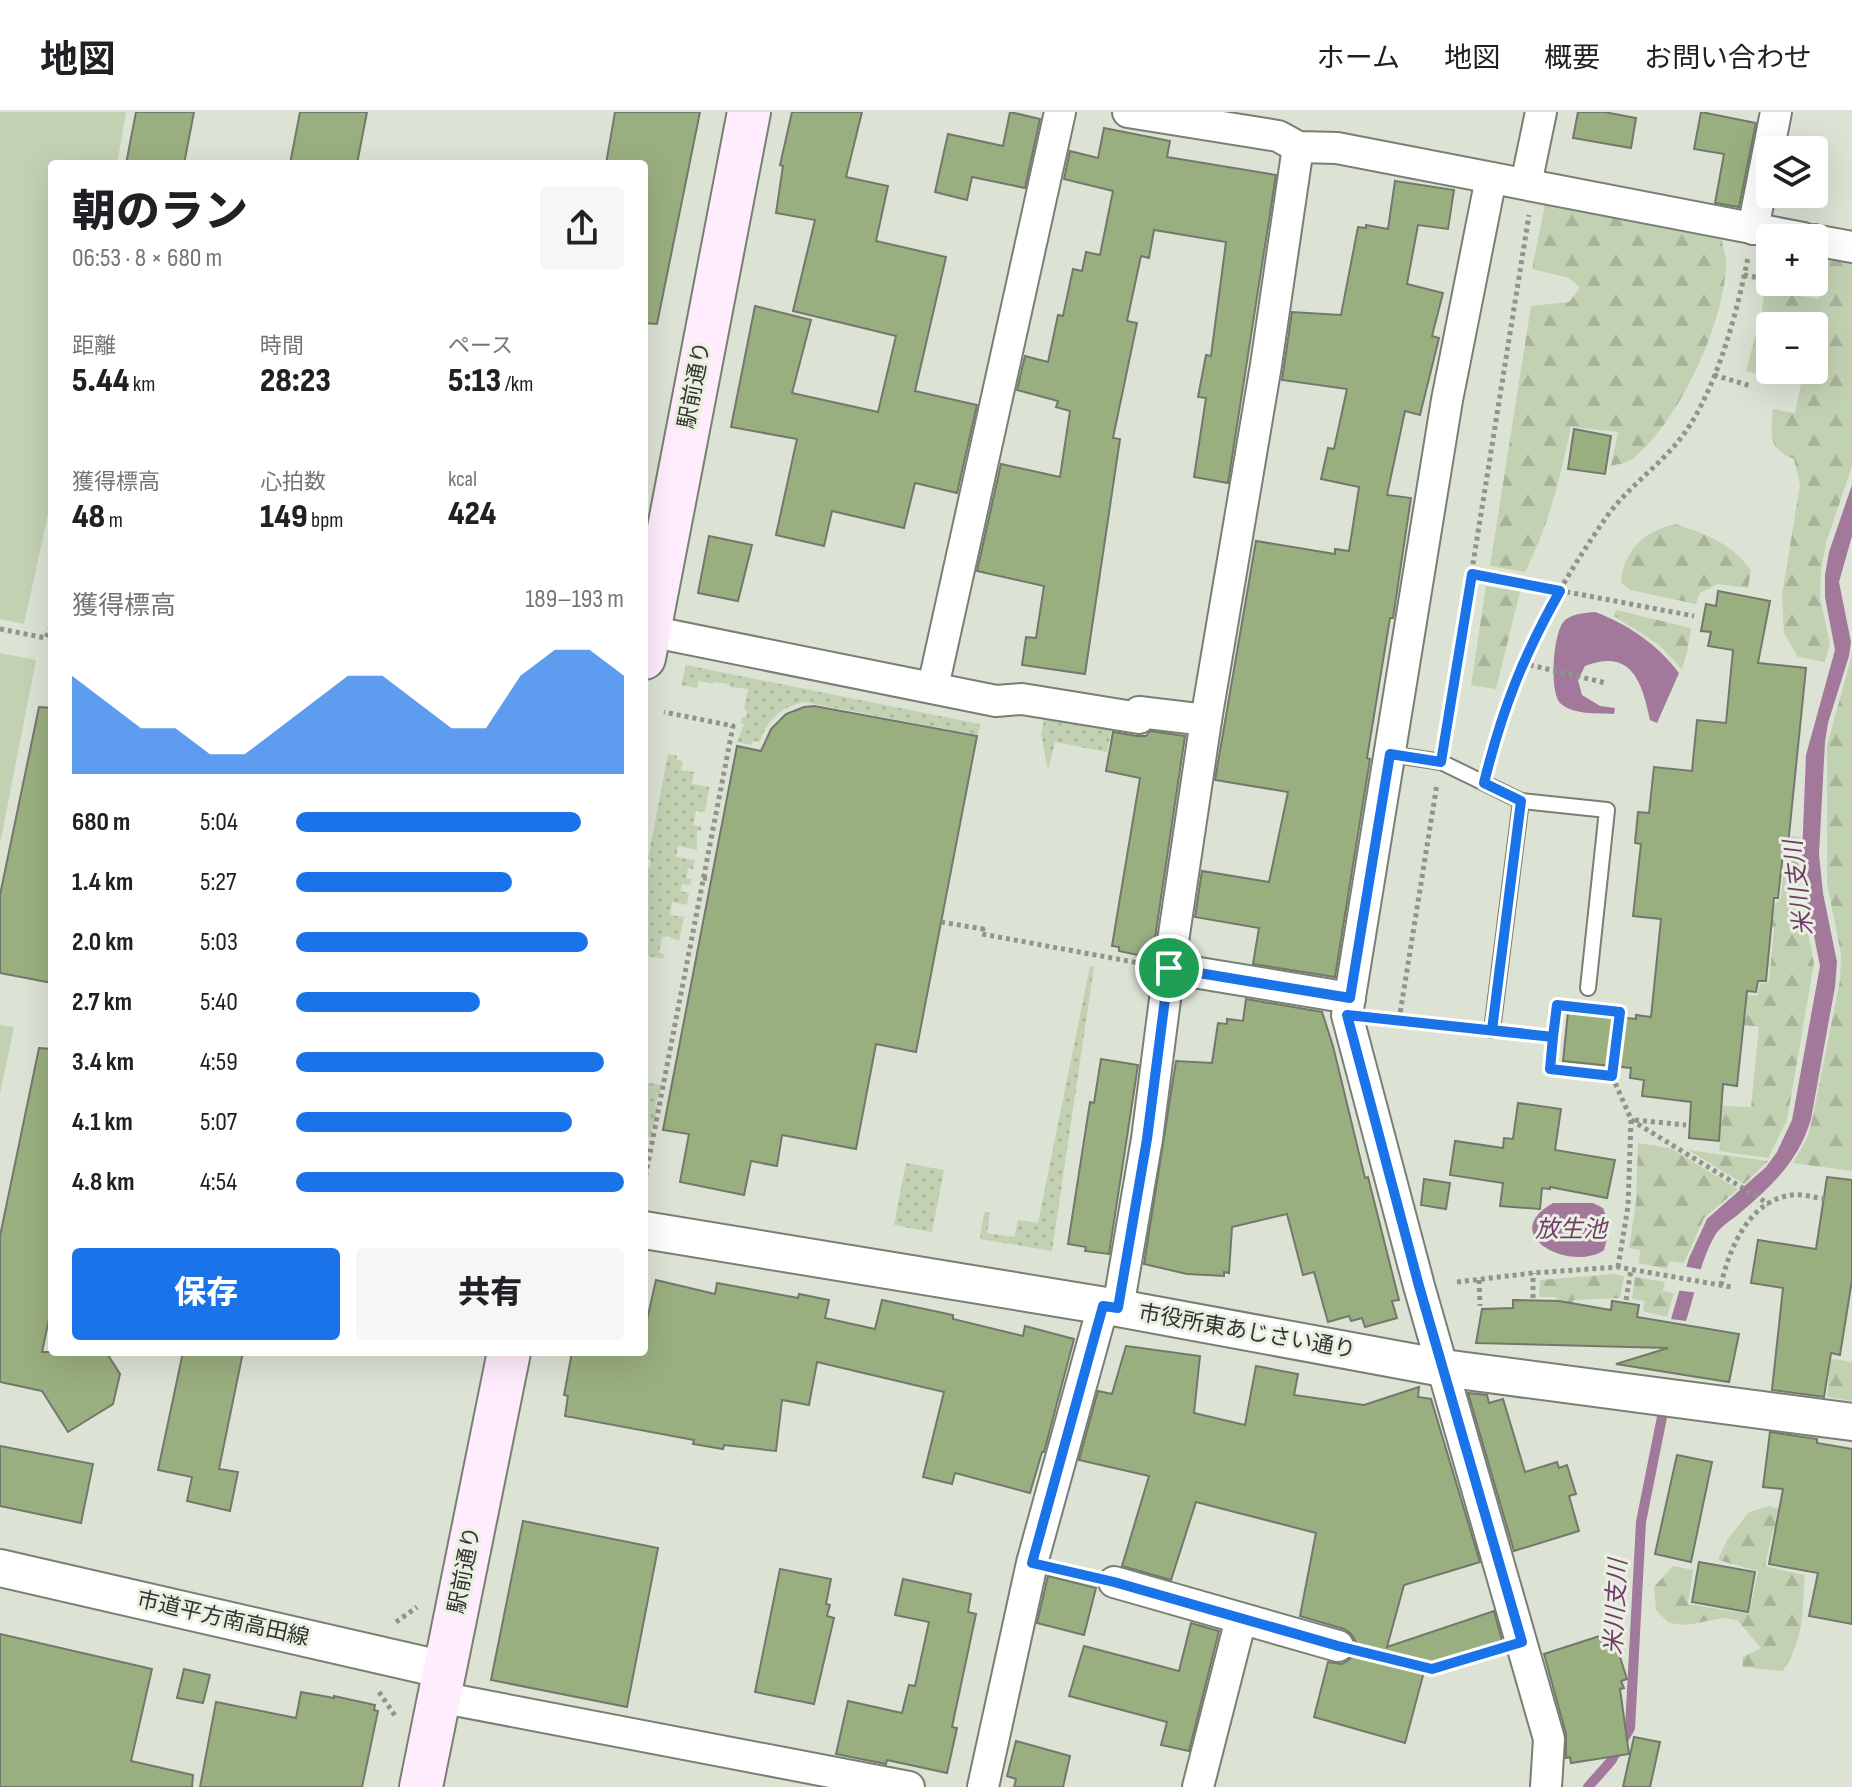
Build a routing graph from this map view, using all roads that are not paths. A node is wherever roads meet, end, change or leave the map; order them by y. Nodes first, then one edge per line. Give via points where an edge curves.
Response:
1 (749, 112) edge
2 (1060, 112) edge
3 (1128, 112) edge
4 (1541, 112) edge
5 (1776, 112) edge
6 (1285, 132) edge
7 (1491, 178) junction
8 (1530, 185) junction
9 (1753, 229) junction
10 (1756, 230) edge
11 (1828, 243) edge
12 (1852, 247) edge
13 (648, 635) edge
14 (648, 645) edge
15 (933, 687) junction
16 (1206, 720) junction
17 (1390, 754) junction
18 (1521, 801) junction
19 (1169, 968) junction
20 (1588, 988) dead end
21 (1348, 1006) junction
22 (1492, 1030) road end
23 (648, 1231) edge
24 (1110, 1307) junction
25 (508, 1356) edge
26 (1443, 1368) junction
27 (1852, 1422) edge
28 (0, 1568) edge
29 (1114, 1582) road end
30 (1241, 1619) junction
31 (1338, 1646) road end
32 (442, 1684) junction
33 (421, 1787) edge
34 (909, 1787) edge
35 (983, 1787) edge
36 (1198, 1787) edge
37 (1546, 1787) edge

1 - 13 main road, 駅前通り
2 - 15 street
3 - 6 street
4 - 8 street
5 - 9 street
6 - 7 street via 1337,148
6 - 16 street via 1266,365
7 - 8 street
7 - 17 street via 1447,400
8 - 9 street
9 - 10 street
11 - 12 street
14 - 15 street
15 - 16 street via 996,701 1022,699 1139,718 1139,712
16 - 19 street
17 - 18 lane via 1441,762
17 - 21 street
18 - 20 lane via 1607,810
18 - 22 lane
19 - 21 street
19 - 24 street via 1147,1139
21 - 26 street
23 - 24 street, 市役所東あじさい通り
24 - 26 street, 市役所東あじさい通り
24 - 35 street via 1032,1563
25 - 32 main road, 駅前通り
26 - 27 street, 市役所東あじさい通り
26 - 37 street via 1549,1739
28 - 32 street, 市道平方南高田線
29 - 30 street
30 - 31 street
30 - 36 street
32 - 33 main road, 駅前通り
32 - 34 street

